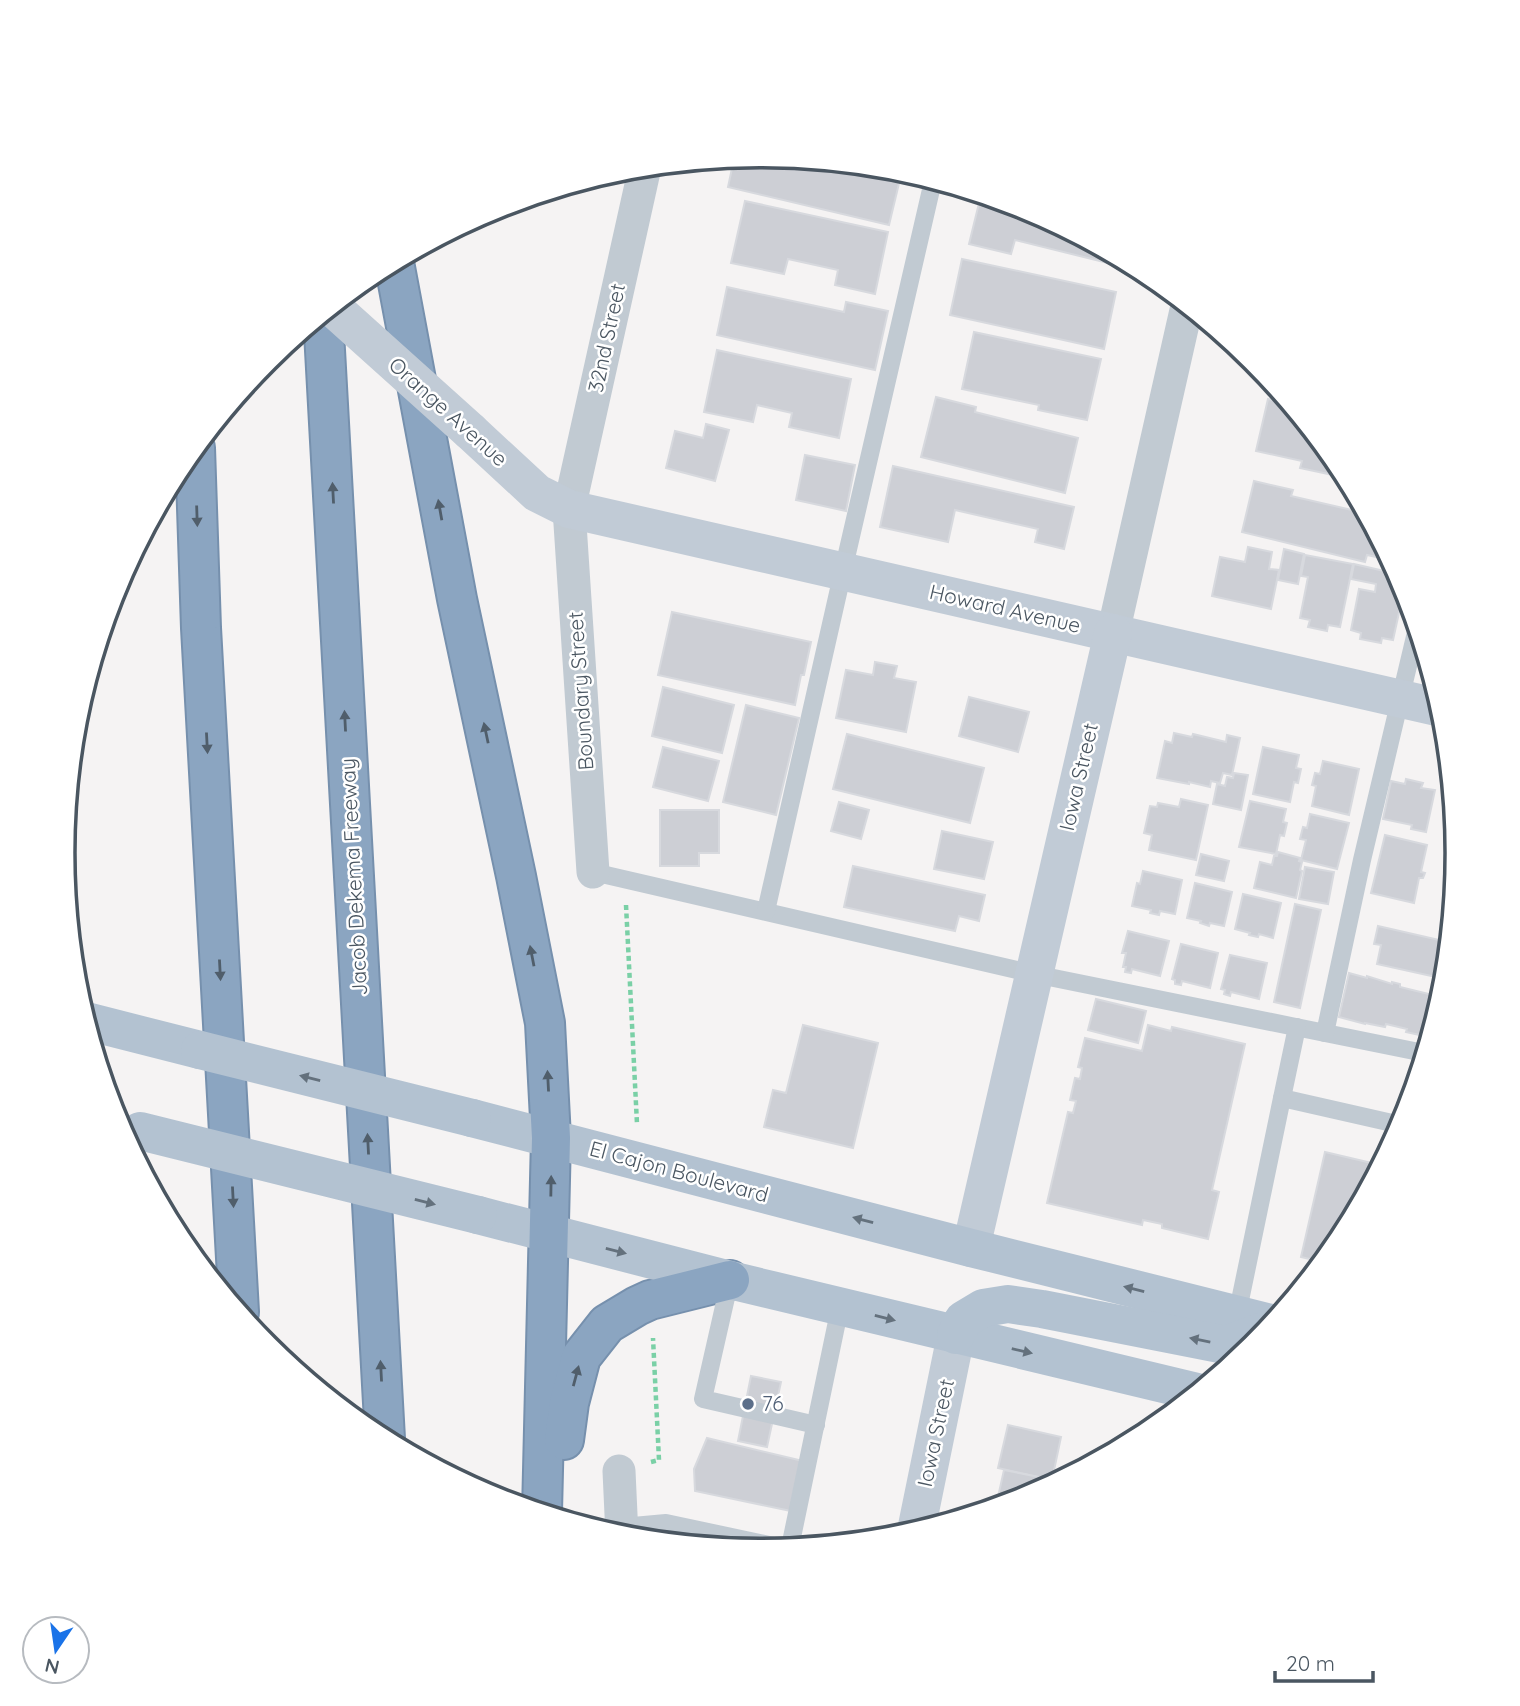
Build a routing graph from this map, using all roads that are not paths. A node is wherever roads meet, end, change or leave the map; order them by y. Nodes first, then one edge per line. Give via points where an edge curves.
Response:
1 (642, 178) edge
2 (931, 190) edge
3 (396, 274) edge
4 (339, 313) edge
5 (1185, 316) edge
6 (324, 326) edge
7 (196, 466) edge
8 (569, 509) junction
9 (843, 571) junction
10 (1113, 633) junction
11 (1412, 647) edge
12 (1399, 698) junction
13 (1428, 705) edge
14 (609, 876) joint
15 (766, 911) junction
16 (1034, 974) junction
17 (97, 1024) edge
18 (1297, 1027) junction
19 (1325, 1033) junction
20 (1415, 1051) edge
21 (1282, 1098) junction
22 (1390, 1122) edge
23 (134, 1130) edge
24 (551, 1138) junction
25 (550, 1235) junction
26 (971, 1248) junction
27 (730, 1280) junction
28 (238, 1296) edge
29 (840, 1307) junction
30 (1258, 1322) edge
31 (1258, 1323) edge
32 (1256, 1325) edge
33 (956, 1335) junction
34 (1185, 1389) edge
35 (384, 1425) edge
36 (816, 1425) junction
37 (619, 1471) road end
38 (542, 1502) edge
39 (555, 1506) edge
40 (919, 1519) edge
41 (622, 1524) edge
42 (643, 1528) edge
43 (731, 1537) edge
44 (792, 1537) edge

1 - 8 street, 32nd Street
2 - 9 lane
24 -> 3 highway via 545,1023 457,599
4 - 8 street, Orange Avenue, bridge via 537,494
5 - 10 street, Iowa Street
35 -> 6 highway, Jacob Dekema Freeway
7 -> 28 highway via 201,642
8 - 9 street, Howard Avenue
8 - 14 street, Boundary Street
9 - 10 street, Howard Avenue
9 - 15 lane
10 - 12 street, Howard Avenue
10 - 16 street, Iowa Street
11 - 12 lane
12 - 13 street, Howard Avenue
12 - 19 lane
14 - 15 lane
15 - 16 lane
16 - 18 lane
16 - 26 street, Iowa Street
24 -> 17 main road, El Cajon Boulevard, bridge
18 - 19 lane
18 - 21 lane
19 - 20 lane
21 - 22 lane
21 - 30 lane
23 -> 25 main road, bridge
25 -> 24 highway
26 -> 24 main road, El Cajon Boulevard
25 -> 27 main road
25 - 38 highway
31 -> 26 main road, El Cajon Boulevard
27 - 29 main road
27 - 36 lane via 703,1398
39 -> 27 highway via 569,1403 581,1357 607,1324 637,1306
29 -> 33 main road
29 - 36 lane
32 -> 33 main road via 1225,1345 1008,1304 983,1308 963,1320
33 -> 34 main road
33 - 40 street, Iowa Street
36 - 44 lane
37 - 41 street
42 - 43 lane via 667,1523

